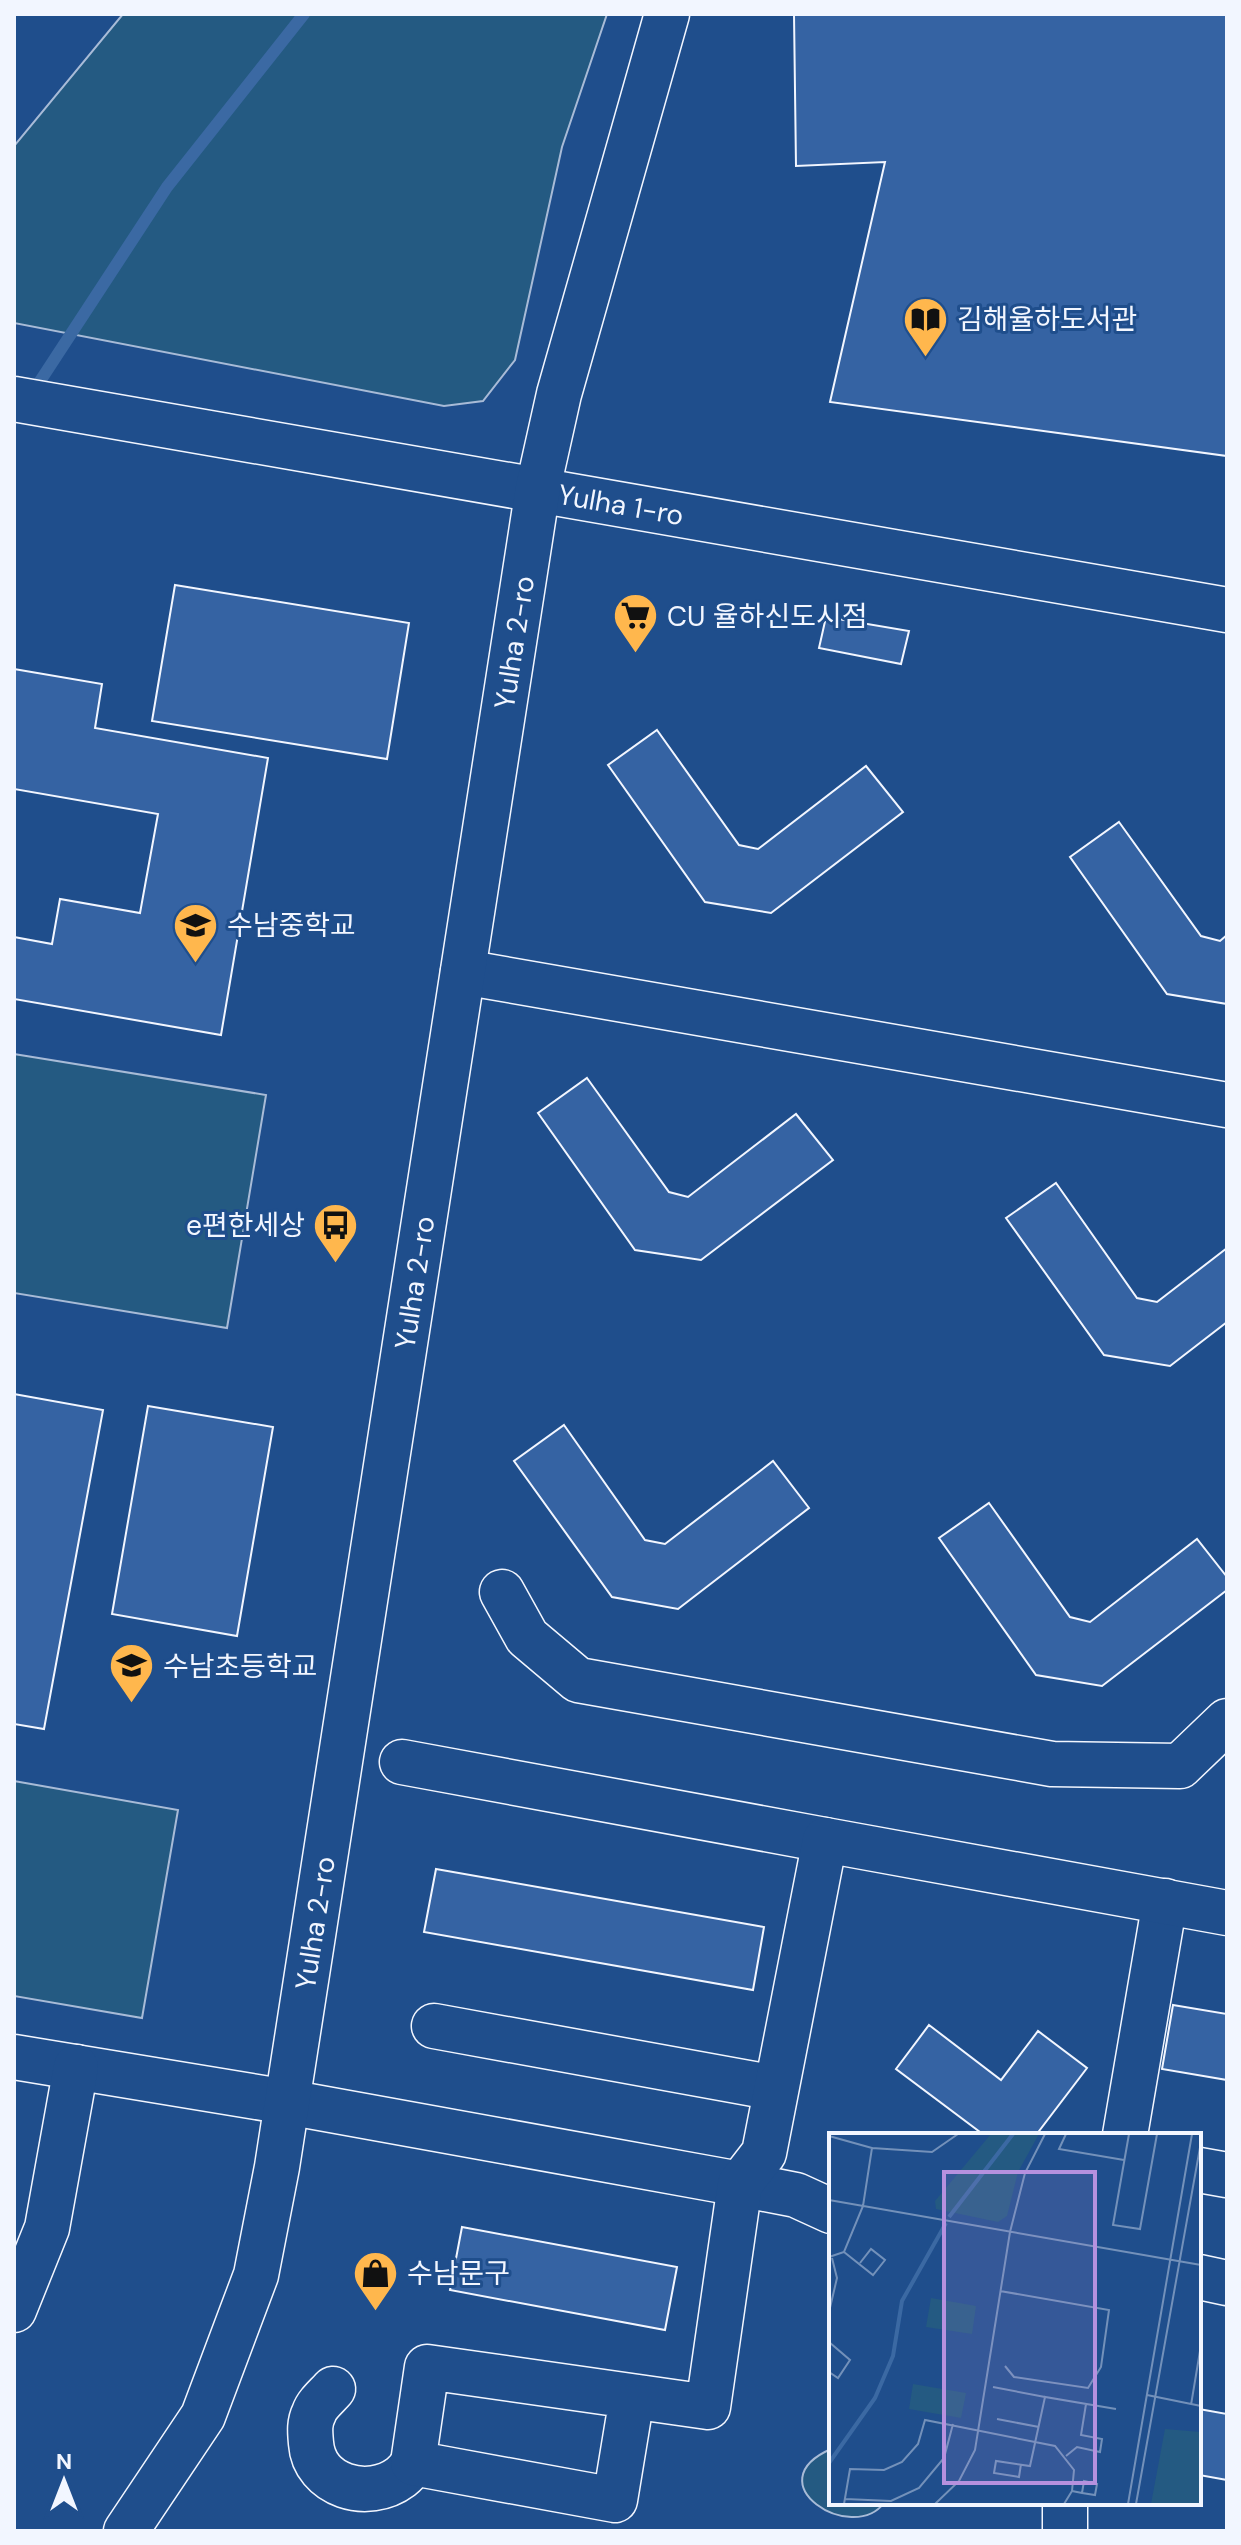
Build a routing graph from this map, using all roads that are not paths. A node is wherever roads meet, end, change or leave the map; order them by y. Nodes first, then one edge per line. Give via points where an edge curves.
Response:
1 (667, 14) edge
2 (14, 399) edge
3 (538, 488) junction
4 (1227, 610) edge
5 (463, 972) junction
6 (1227, 1105) edge
7 (502, 1592) dead end
8 (1227, 1721) edge
9 (402, 1762) dead end
10 (825, 1840) junction
11 (1165, 1901) junction
12 (1227, 1913) edge
13 (434, 2026) dead end
14 (14, 2057) edge
15 (76, 2067) junction
16 (776, 2088) junction
17 (287, 2102) junction
18 (1125, 2133) edge
19 (1201, 2170) edge
20 (1227, 2175) edge
21 (740, 2184) junction
22 (829, 2210) edge
23 (1201, 2277) edge
24 (1227, 2283) edge
25 (14, 2310) edge
26 (333, 2389) dead end
27 (632, 2397) junction
28 (413, 2463) junction
29 (1065, 2505) edge
30 (126, 2531) edge
31 (1065, 2531) edge

1 - 3 street, Yulha 2-ro via 559,394
2 - 3 street, Yulha 1-ro
3 - 4 street, Yulha 1-ro
3 - 5 street, Yulha 2-ro
5 - 6 street
5 - 17 street, Yulha 2-ro
7 - 8 street via 527,1637 578,1680 1052,1764 1180,1766
9 - 10 street
10 - 11 street
10 - 16 street
11 - 12 street
11 - 18 street
13 - 16 street
14 - 15 street
15 - 17 street
15 - 25 street via 47,2228
16 - 21 street via 764,2153
17 - 21 street
17 - 30 street, Yulha 2-ro via 256,2275 203,2416
19 - 20 street
21 - 22 street via 796,2195
21 - 27 street via 708,2407
23 - 24 street
26 - 28 street via 314,2410 309,2428 312,2455 326,2477 350,2488 376,2488 401,2478
27 - 28 street via 427,2367
27 - 28 street via 615,2500
29 - 31 street

